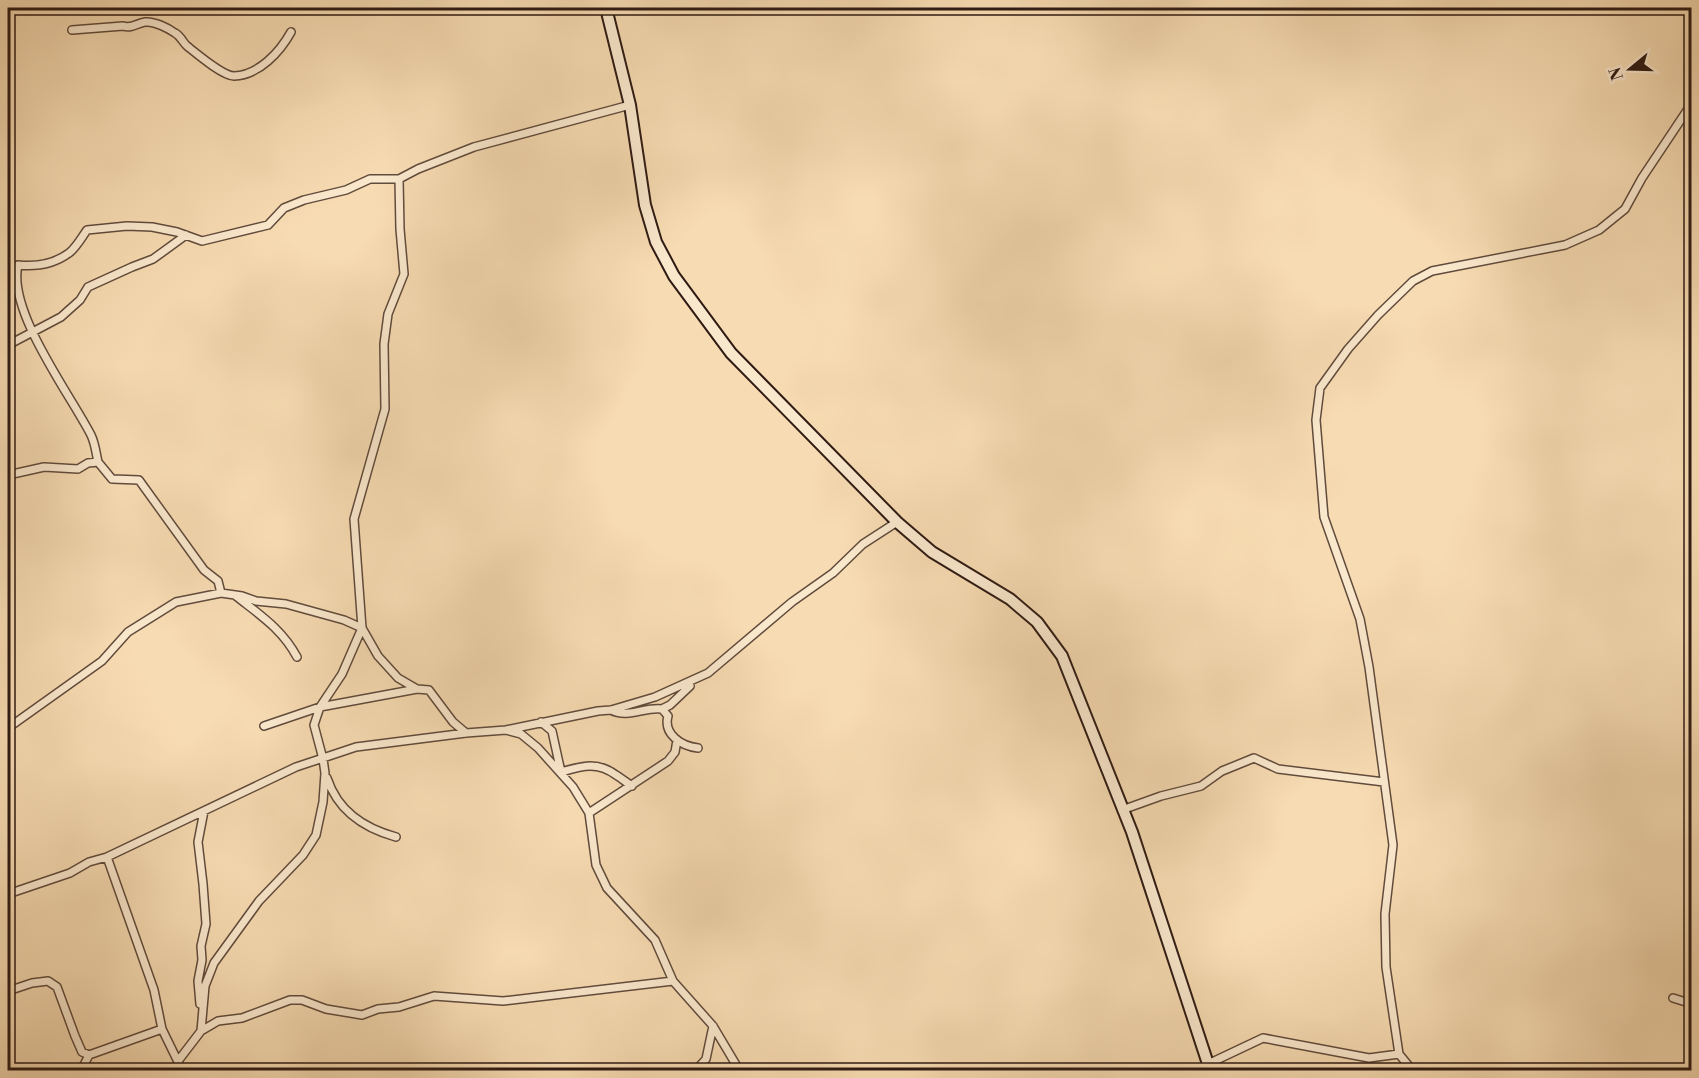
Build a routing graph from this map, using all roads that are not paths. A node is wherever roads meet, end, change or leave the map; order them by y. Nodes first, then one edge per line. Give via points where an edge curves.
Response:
1 (606, 8) edge
2 (72, 30) dead end
3 (291, 32) dead end
4 (1692, 103) edge
5 (630, 105) junction
6 (399, 179) junction
7 (186, 235) junction
8 (34, 332) junction
9 (8, 345) edge
10 (98, 462) junction
11 (8, 475) edge
12 (897, 522) junction
13 (220, 593) junction
14 (236, 596) junction
15 (362, 628) junction
16 (297, 657) dead end
17 (708, 673) junction
18 (417, 689) junction
19 (320, 707) junction
20 (662, 709) junction
21 (611, 710) junction
22 (561, 718) junction
23 (541, 722) junction
24 (264, 726) dead end
25 (8, 728) edge
26 (506, 730) junction
27 (466, 733) junction
28 (555, 738) junction
29 (677, 740) junction
30 (698, 748) dead end
31 (323, 759) junction
32 (561, 772) junction
33 (325, 773) junction
34 (1384, 782) junction
35 (632, 786) junction
36 (1122, 810) junction
37 (204, 811) junction
38 (589, 813) junction
39 (396, 837) dead end
40 (107, 857) junction
41 (8, 894) edge
42 (673, 981) junction
43 (8, 992) edge
44 (1673, 998) dead end
45 (1692, 1004) edge
46 (201, 1011) junction
47 (713, 1026) junction
48 (162, 1029) junction
49 (201, 1031) junction
50 (1399, 1054) junction
51 (89, 1055) junction
52 (178, 1061) junction
53 (1209, 1067) edge
54 (86, 1071) edge
55 (182, 1071) edge
56 (696, 1071) edge
57 (746, 1071) edge
58 (1413, 1071) edge

1 - 5 main road
2 - 3 street via 130,28 151,22 177,34 186,46 233,76 271,58
4 - 34 street via 1625,209 1599,230 1565,245 1432,271 1413,281 1377,315 1320,388 1316,420 1324,517 1360,619
5 - 6 street via 474,147
5 - 12 main road via 645,205 656,242 674,276 731,353
6 - 7 street via 370,179 346,190 304,200 284,208 268,225 202,241
6 - 15 street via 404,274 388,314 384,344 385,409 354,519
7 - 8 street via 153,260 88,287 61,317
7 - 8 street via 152,227 87,230 70,253 34,267 18,265 16,289
8 - 9 street
8 - 10 street via 92,437
10 - 11 street via 78,469 44,467
10 - 13 street via 112,478 139,480 204,570 218,581
12 - 17 street via 863,544 833,573
12 - 36 main road via 932,552 1010,599 1037,622 1062,656
13 - 14 street
13 - 25 street via 176,602 128,632 102,661
14 - 15 street via 286,604
14 - 16 street via 282,633
15 - 18 street via 378,656 398,678
15 - 19 street via 342,674
17 - 20 street
17 - 21 street via 655,698
18 - 19 street
18 - 27 street via 429,690
19 - 24 street
19 - 31 street via 314,724
20 - 21 street via 621,713
20 - 29 street via 668,716 668,731
21 - 22 street
22 - 23 street
22 - 28 street
23 - 26 street
23 - 28 street
26 - 27 street
26 - 32 street via 521,734
27 - 31 street via 356,747
28 - 32 street
29 - 30 street
29 - 35 street via 675,752 668,760
31 - 33 street
31 - 37 street via 296,767
32 - 35 street via 595,765
32 - 38 street
33 - 39 street via 332,793 347,813 378,832
33 - 46 street via 316,835 214,963
34 - 36 street via 1278,769 1254,758 1222,771 1201,786
34 - 50 street via 1393,846 1384,914 1386,967
35 - 38 street
36 - 53 main road
37 - 40 street
37 - 46 street via 198,842 206,924 198,981
38 - 42 street via 596,865 607,888 655,940
40 - 41 street
40 - 48 street via 154,990
42 - 47 street
42 - 49 street via 503,1001 434,996 362,1015 290,1000 242,1018 218,1021
43 - 51 street via 48,981 57,987 82,1052
44 - 45 street
46 - 49 street
47 - 56 street via 706,1059
47 - 57 street via 738,1068
48 - 51 street
48 - 52 street
49 - 52 street
50 - 53 street via 1369,1058 1263,1038
50 - 58 street
51 - 54 street via 84,1065
52 - 55 street

